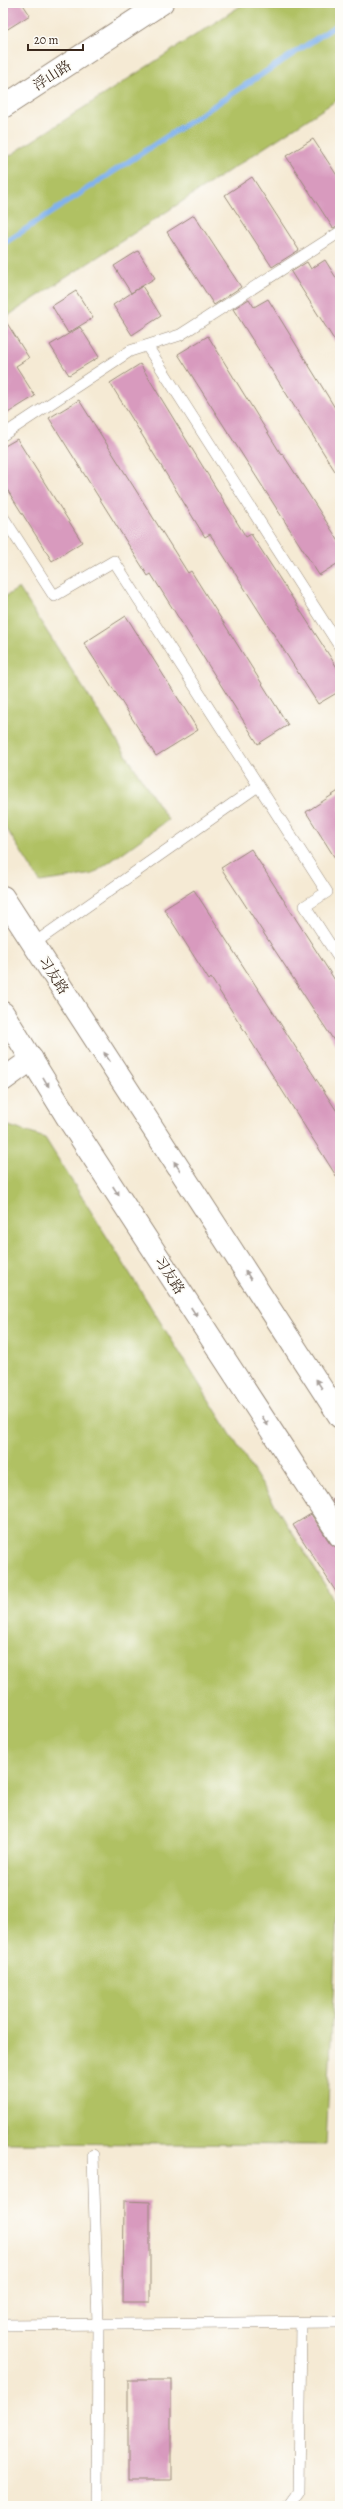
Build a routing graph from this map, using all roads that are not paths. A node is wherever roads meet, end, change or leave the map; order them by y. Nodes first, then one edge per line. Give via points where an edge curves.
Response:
1 (162, 3) edge
2 (3, 108) edge
3 (340, 232) edge
4 (147, 346) junction
5 (3, 435) edge
6 (3, 517) edge
7 (340, 647) edge
8 (258, 786) junction
9 (3, 897) edge
10 (33, 944) junction
11 (340, 960) edge
12 (3, 1013) edge
13 (32, 1059) junction
14 (3, 1080) edge
15 (340, 1417) edge
16 (340, 1536) edge
17 (94, 2155) dead end
18 (340, 2322) edge
19 (302, 2323) junction
20 (98, 2324) junction
21 (3, 2325) edge
22 (97, 2506) edge
23 (289, 2506) edge

1 - 2 main road, 浮山路
3 - 4 lane via 180,335
4 - 5 lane via 130,351
4 - 7 lane
6 - 8 lane via 54,596 114,561
8 - 10 lane
8 - 11 lane via 327,892 305,906
9 - 10 main road, 习友路
15 -> 10 main road, 习友路
12 - 13 main road, 习友路
13 - 14 main road
13 -> 16 main road, 习友路
17 - 20 lane
18 - 19 lane
19 - 20 lane
19 - 23 lane via 299,2492
20 - 21 lane
20 - 22 lane

